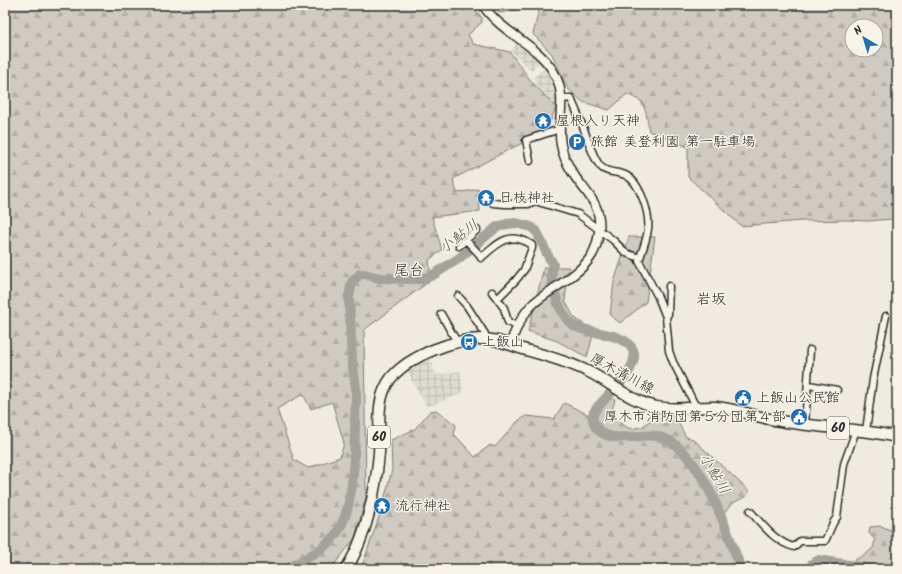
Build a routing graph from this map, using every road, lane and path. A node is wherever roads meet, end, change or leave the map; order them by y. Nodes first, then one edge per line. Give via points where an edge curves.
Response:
1 (483, 5) edge
2 (562, 99) junction
3 (560, 129) junction
4 (530, 161) dead end
5 (493, 203) dead end
6 (599, 229) junction
7 (477, 230) dead end
8 (467, 240) junction
9 (459, 246) dead end
10 (640, 258) junction
11 (669, 286) dead end
12 (492, 292) dead end
13 (458, 296) dead end
14 (498, 298) junction
15 (441, 314) dead end
16 (886, 316) dead end
17 (666, 317) junction
18 (508, 322) junction
19 (517, 326) junction
20 (508, 329) dead end
21 (482, 339) junction
22 (457, 342) junction
23 (510, 344) junction
24 (810, 350) dead end
25 (809, 385) junction
26 (837, 390) dead end
27 (696, 407) junction
28 (805, 425) junction
29 (861, 431) junction
30 (897, 438) edge
31 (750, 511) dead end
32 (346, 569) edge

1 - 2 street via 493,18 538,53 549,66 559,84
2 - 3 street
2 - 10 street via 571,98 589,146 601,168 624,174 637,186 649,227
3 - 4 street via 526,141
3 - 6 street via 566,161 596,205
5 - 6 street via 528,204 536,201 578,214
6 - 10 street via 626,254
6 - 19 street via 592,254 586,263 529,308
7 - 8 street
8 - 9 street
8 - 14 street via 481,257 499,242 507,239 515,238 532,244 524,270
10 - 17 street via 639,261
11 - 17 street via 670,303
12 - 14 street
13 - 21 street via 485,334
14 - 18 street
15 - 22 street
16 - 29 street
17 - 27 street via 671,355
18 - 19 street
18 - 20 street
19 - 23 street
21 - 22 main road, 60
21 - 23 main road, 厚木清川線 / 60
22 - 32 main road, 60 via 412,361 395,374 387,385 380,404 375,487 359,543
23 - 27 main road, 厚木清川線 / 60 via 588,371 625,394 655,407
24 - 25 street
25 - 26 street
25 - 28 street
27 - 28 main road, 厚木清川線 / 60 via 717,408
28 - 29 main road, 厚木清川線 / 60
29 - 30 main road, 厚木清川線 / 60
29 - 31 street via 844,464 837,517 825,541 800,541 794,547 788,545 778,540

